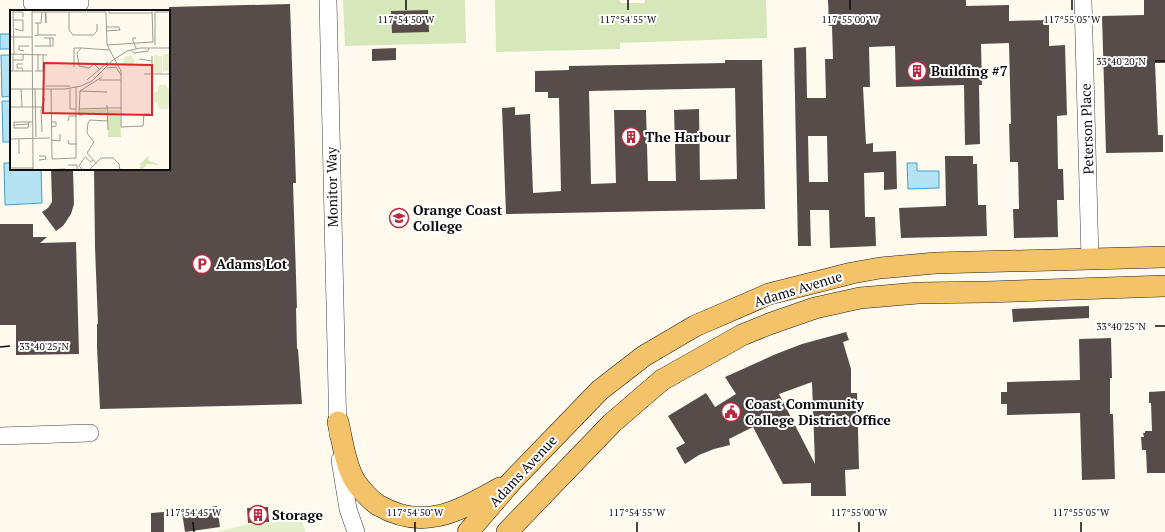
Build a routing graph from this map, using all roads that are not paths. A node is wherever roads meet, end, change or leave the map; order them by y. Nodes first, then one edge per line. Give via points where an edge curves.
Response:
1 (80, 0) edge
2 (328, 0) edge
3 (1083, 0) edge
4 (32, 3) dead end
5 (1165, 257) edge
6 (1090, 258) junction
7 (985, 261) junction
8 (808, 285) junction
9 (1165, 286) edge
10 (986, 292) junction
11 (815, 308) junction
12 (338, 422) junction
13 (90, 433) dead end
14 (0, 436) edge
15 (512, 481) junction
16 (356, 532) edge
17 (468, 532) edge
18 (507, 532) edge

1 - 4 street via 80,3
2 - 12 street, Monitor Way
3 - 6 street, Peterson Place
5 - 6 main road, Adams Avenue
6 - 7 main road, Adams Avenue
6 - 10 main road via 1087,267 1079,274 1060,279 1011,280
7 - 8 main road, Adams Avenue via 880,268
7 - 10 main road
8 - 11 main road
8 - 15 main road, Adams Avenue via 769,294 695,326 644,356 600,390
9 - 10 main road, Adams Avenue
10 - 11 main road, Adams Avenue via 918,293 867,298
11 - 18 main road, Adams Avenue via 742,335 662,380 612,423
12 - 15 main road via 351,474 373,501 390,512 422,520 435,519 459,511
12 - 16 street, Monitor Way via 341,466 348,509
13 - 14 street
15 - 17 main road, Adams Avenue

